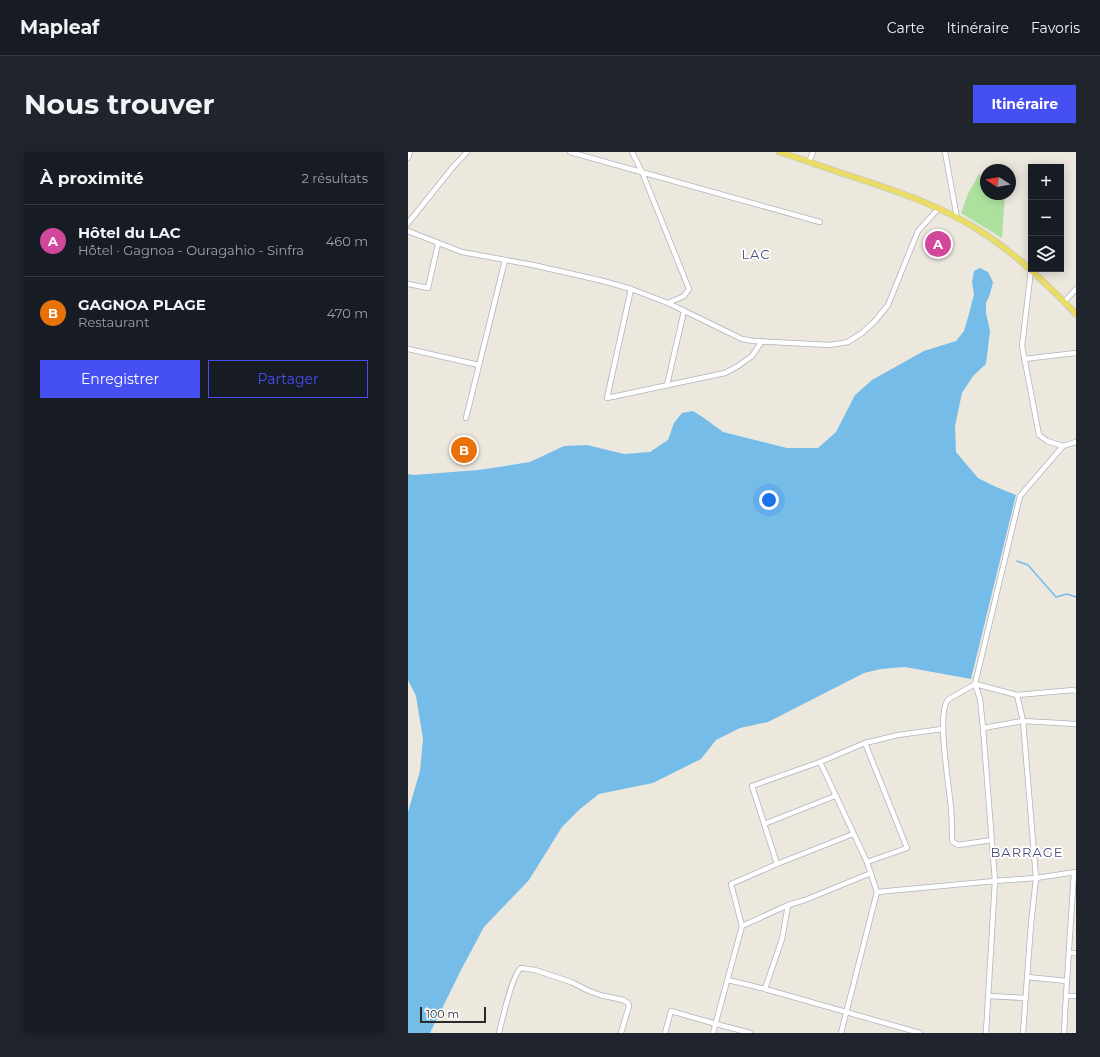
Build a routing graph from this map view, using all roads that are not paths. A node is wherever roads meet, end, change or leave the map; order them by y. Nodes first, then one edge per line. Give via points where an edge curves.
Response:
1 (410, 152) edge
2 (467, 152) edge
3 (570, 152) edge
4 (632, 152) edge
5 (779, 152) edge
6 (813, 152) edge
7 (945, 152) edge
8 (408, 158) edge
9 (809, 162) junction
10 (642, 172) junction
11 (938, 208) junction
12 (957, 218) junction
13 (820, 222) dead end
14 (408, 223) edge
15 (408, 231) edge
16 (438, 244) junction
17 (505, 260) junction
18 (1028, 268) edge
19 (1031, 272) edge
20 (1033, 272) edge
21 (408, 284) edge
22 (631, 289) junction
23 (1076, 289) edge
24 (1064, 302) junction
25 (668, 303) junction
26 (684, 311) junction
27 (1076, 314) edge
28 (762, 342) junction
29 (408, 349) edge
30 (1076, 353) edge
31 (1024, 359) junction
32 (479, 365) junction
33 (667, 385) junction
34 (466, 418) dead end
35 (1076, 442) edge
36 (1063, 446) junction
37 (975, 684) junction
38 (1076, 691) edge
39 (1017, 695) junction
40 (1023, 721) junction
41 (1076, 724) edge
42 (984, 728) junction
43 (942, 729) junction
44 (865, 743) junction
45 (820, 762) junction
46 (835, 796) junction
47 (764, 824) junction
48 (854, 834) junction
49 (992, 840) junction
50 (867, 862) junction
51 (777, 864) junction
52 (1075, 872) edge
53 (871, 873) junction
54 (1036, 878) junction
55 (995, 881) junction
56 (877, 892) junction
57 (788, 905) junction
58 (742, 926) junction
59 (1069, 953) junction
60 (1076, 953) edge
61 (1027, 977) junction
62 (728, 980) junction
63 (1067, 981) junction
64 (765, 989) junction
65 (988, 996) junction
66 (1066, 996) junction
67 (1076, 996) edge
68 (1025, 998) junction
69 (847, 1012) junction
70 (716, 1024) junction
71 (499, 1033) edge
72 (621, 1033) edge
73 (666, 1033) edge
74 (713, 1033) edge
75 (750, 1033) edge
76 (842, 1033) edge
77 (920, 1033) edge
78 (986, 1033) edge
79 (1023, 1033) edge
80 (1064, 1033) edge

1 - 8 street
2 - 14 street
3 - 10 street
4 - 10 street
5 - 9 main road
6 - 9 street
7 - 12 street
9 - 11 main road via 902,193
10 - 13 street
10 - 25 street via 689,289 684,296
11 - 12 main road
11 - 28 street via 918,231 888,305 862,333 848,342 830,345
12 - 18 main road via 1002,246
15 - 16 street
16 - 17 street via 462,252
16 - 21 street via 428,288
17 - 22 street via 563,271
17 - 32 street
19 - 31 street via 1022,346
20 - 24 main road
22 - 25 street
22 - 33 street via 607,398
23 - 24 street
24 - 27 main road
25 - 26 street
26 - 28 street via 742,339
26 - 33 street
28 - 33 street via 752,356 725,373
29 - 32 street
30 - 31 street
31 - 36 street via 1039,435 1047,441
32 - 34 street
35 - 36 street
36 - 37 street via 1020,496
37 - 39 street
37 - 42 street via 980,698
37 - 43 street via 946,701
38 - 39 street
39 - 40 street
40 - 41 street
40 - 42 street
40 - 54 street
42 - 49 street
43 - 44 street
43 - 49 street via 952,840 958,845
44 - 45 street
44 - 50 street via 907,848
45 - 46 street
45 - 47 street via 752,786
46 - 47 street
46 - 48 street
47 - 51 street
48 - 50 street
48 - 51 street
49 - 55 street
50 - 53 street
51 - 58 street via 731,884
52 - 54 street
52 - 59 street
53 - 56 street
53 - 57 street
54 - 55 street
54 - 61 street
55 - 56 street
55 - 65 street
56 - 69 street
57 - 58 street
57 - 64 street via 782,939
58 - 62 street
59 - 60 street
59 - 63 street
61 - 63 street
61 - 68 street
62 - 64 street
62 - 70 street
63 - 66 street
64 - 69 street
65 - 68 street
65 - 78 street
66 - 67 street
66 - 80 street
68 - 79 street
69 - 76 street
69 - 77 street
70 - 73 street via 671,1011
70 - 74 street
70 - 75 street
71 - 72 street via 516,972 521,968 535,970 589,991 626,1001 629,1006

